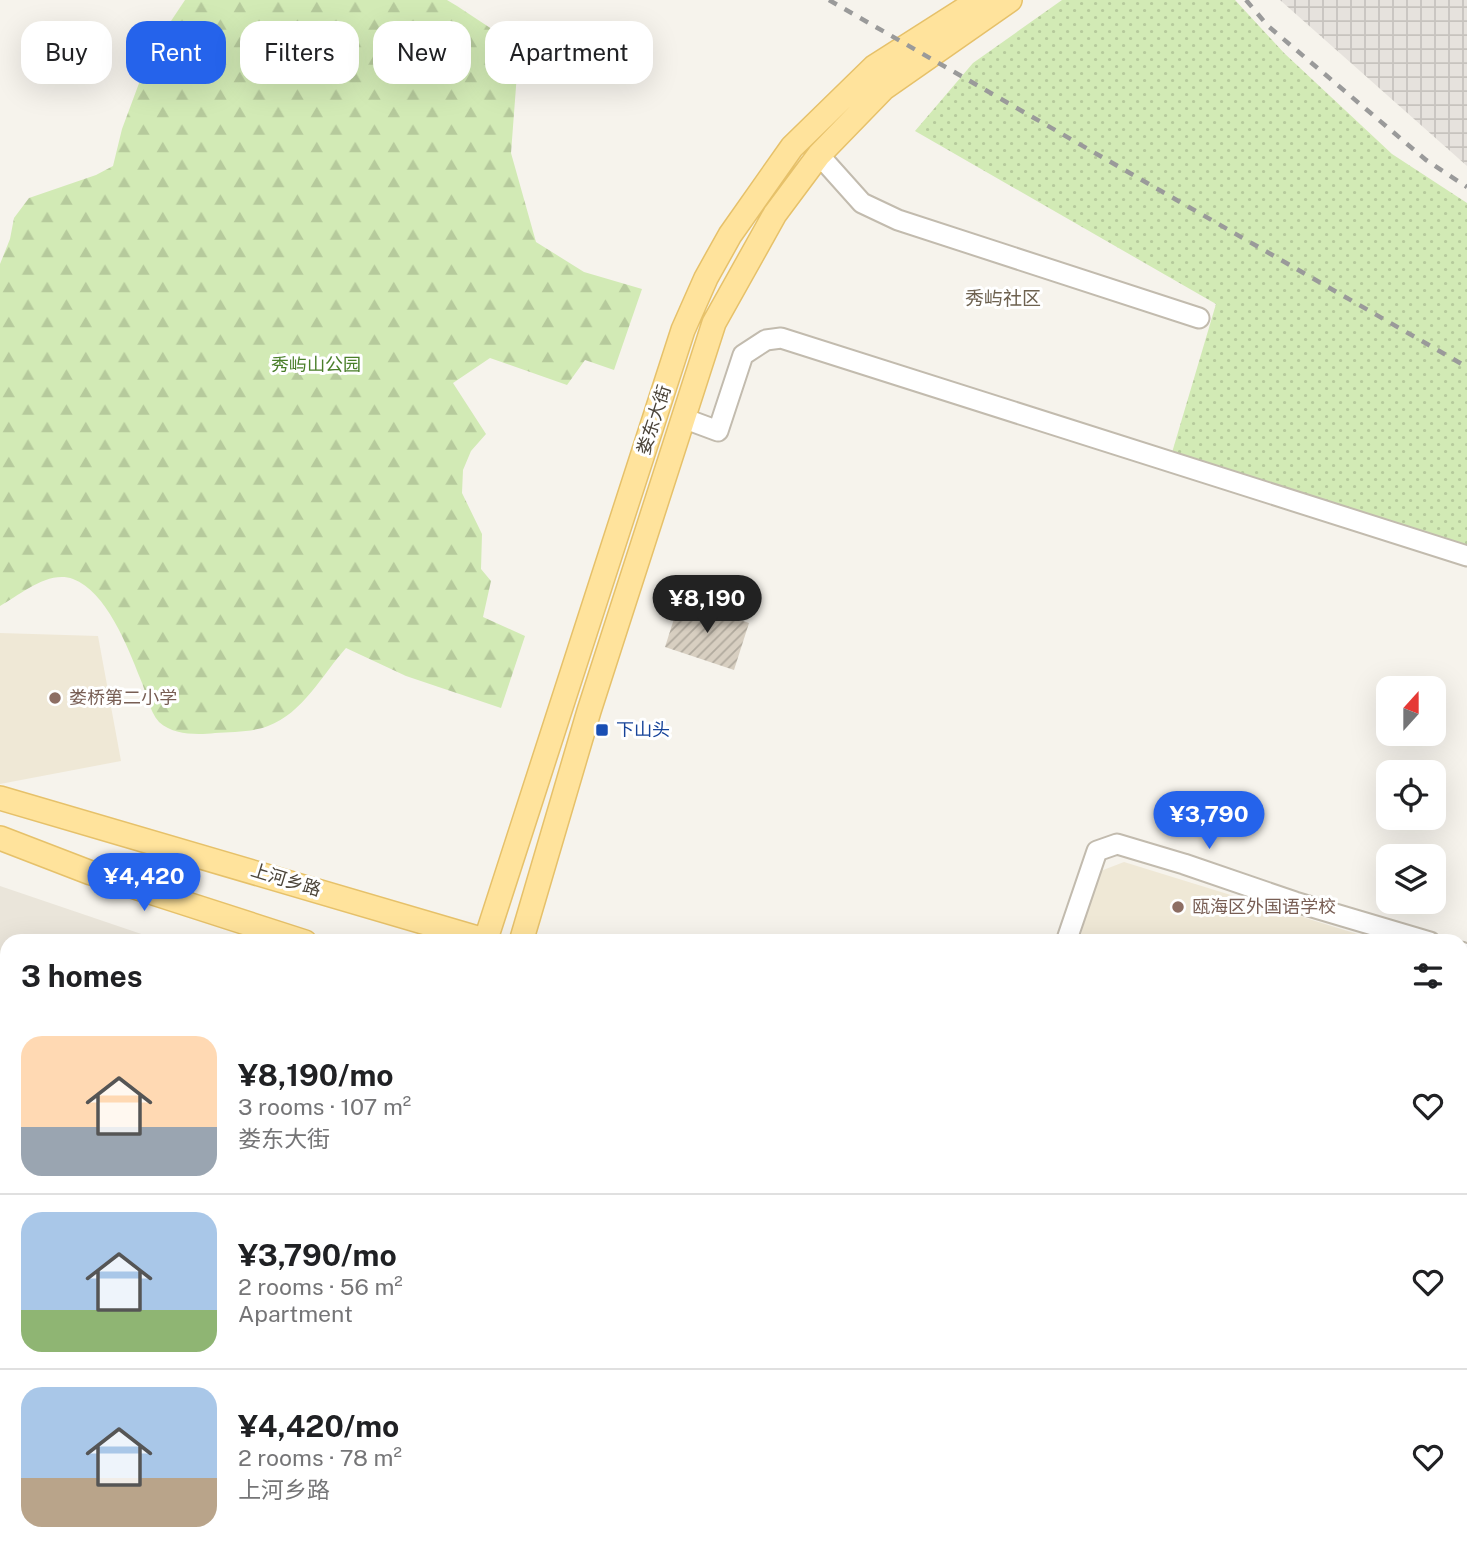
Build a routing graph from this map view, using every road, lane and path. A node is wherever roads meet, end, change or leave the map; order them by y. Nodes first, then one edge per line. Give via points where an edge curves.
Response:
1 (979, 0) edge
2 (1010, 0) edge
3 (819, 155) junction
4 (1199, 318) dead end
5 (683, 418) junction
6 (1467, 556) edge
7 (0, 798) edge
8 (0, 838) edge
9 (280, 934) edge
10 (464, 934) edge
11 (489, 934) edge
12 (522, 934) edge
13 (1069, 934) edge
14 (1403, 934) edge
15 (894, 1559) edge
16 (901, 1559) edge

1 - 11 main road, 娄东大街 via 873,67 792,147 730,235 706,278 683,330
2 - 3 main road, 娄东大街 via 884,88
3 - 4 street via 862,203 898,220
3 - 5 main road, 娄东大街 via 775,214 714,323
5 - 6 street via 718,431 743,355 766,340 781,338
5 - 12 main road, 娄东大街
7 - 10 main road, 上河乡路
8 - 9 main road via 91,873
13 - 14 street via 1097,851 1117,844
15 - 16 path

